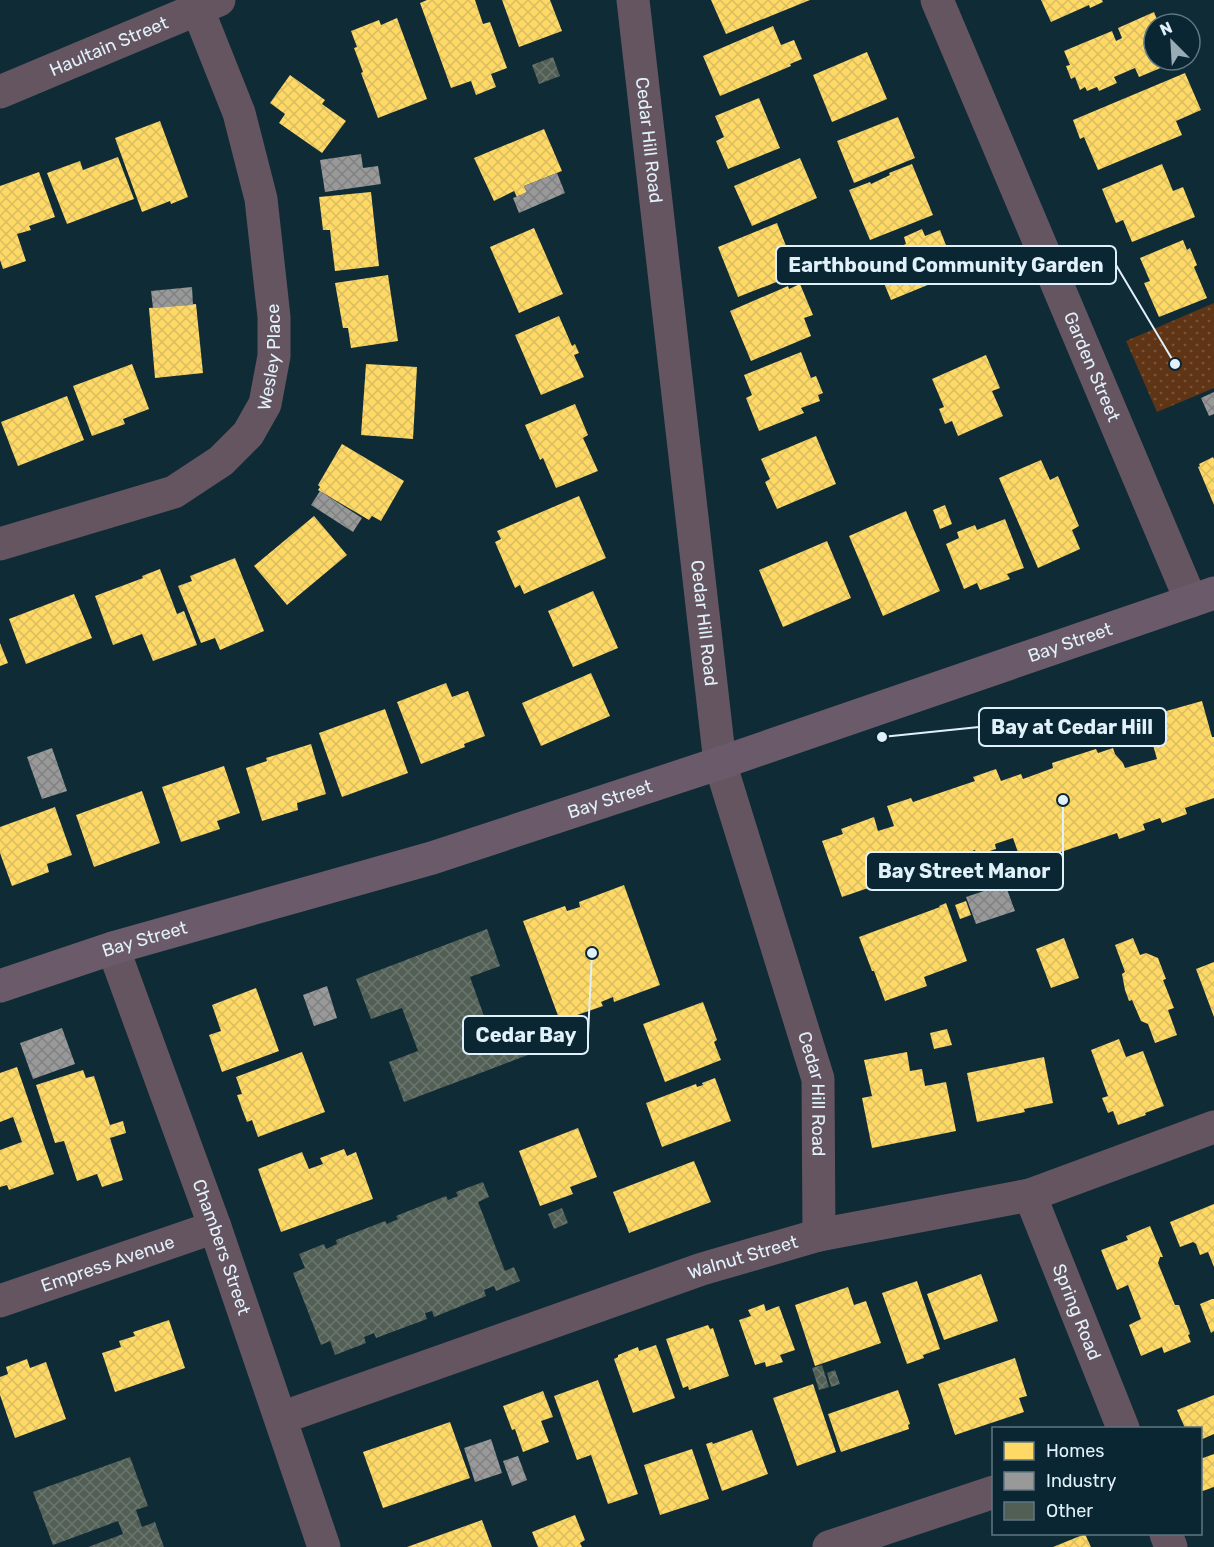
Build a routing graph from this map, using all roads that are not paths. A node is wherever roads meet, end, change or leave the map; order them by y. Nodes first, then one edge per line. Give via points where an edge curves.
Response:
1 (633, 0) edge
2 (937, 0) edge
3 (203, 3) edge
4 (0, 92) edge
5 (0, 544) edge
6 (1202, 597) edge
7 (720, 763) junction
8 (113, 948) junction
9 (0, 986) edge
10 (1214, 1127) edge
11 (1030, 1195) junction
12 (215, 1227) junction
13 (819, 1235) junction
14 (0, 1300) edge
15 (280, 1418) junction
16 (1123, 1427) edge
17 (992, 1492) edge
18 (324, 1547) edge
19 (829, 1547) edge

1 - 7 street, Cedar Hill Road
2 - 6 street, Garden Street
3 - 4 street, Haultain Street
3 - 5 street, Wesley Place via 239,113 261,199 274,317 273,356 265,404 248,434 220,461 174,492
6 - 7 main road, Bay Street
7 - 8 main road, Bay Street via 432,858
7 - 13 street, Cedar Hill Road via 818,1079
8 - 9 main road, Bay Street
8 - 12 street, Chambers Street
10 - 11 street, Walnut Street
11 - 13 street, Walnut Street
11 - 16 street, Spring Road
12 - 14 street, Empress Avenue
12 - 15 street, Chambers Street
13 - 15 street, Walnut Street via 702,1269
15 - 18 street, Chambers Street
17 - 19 street

